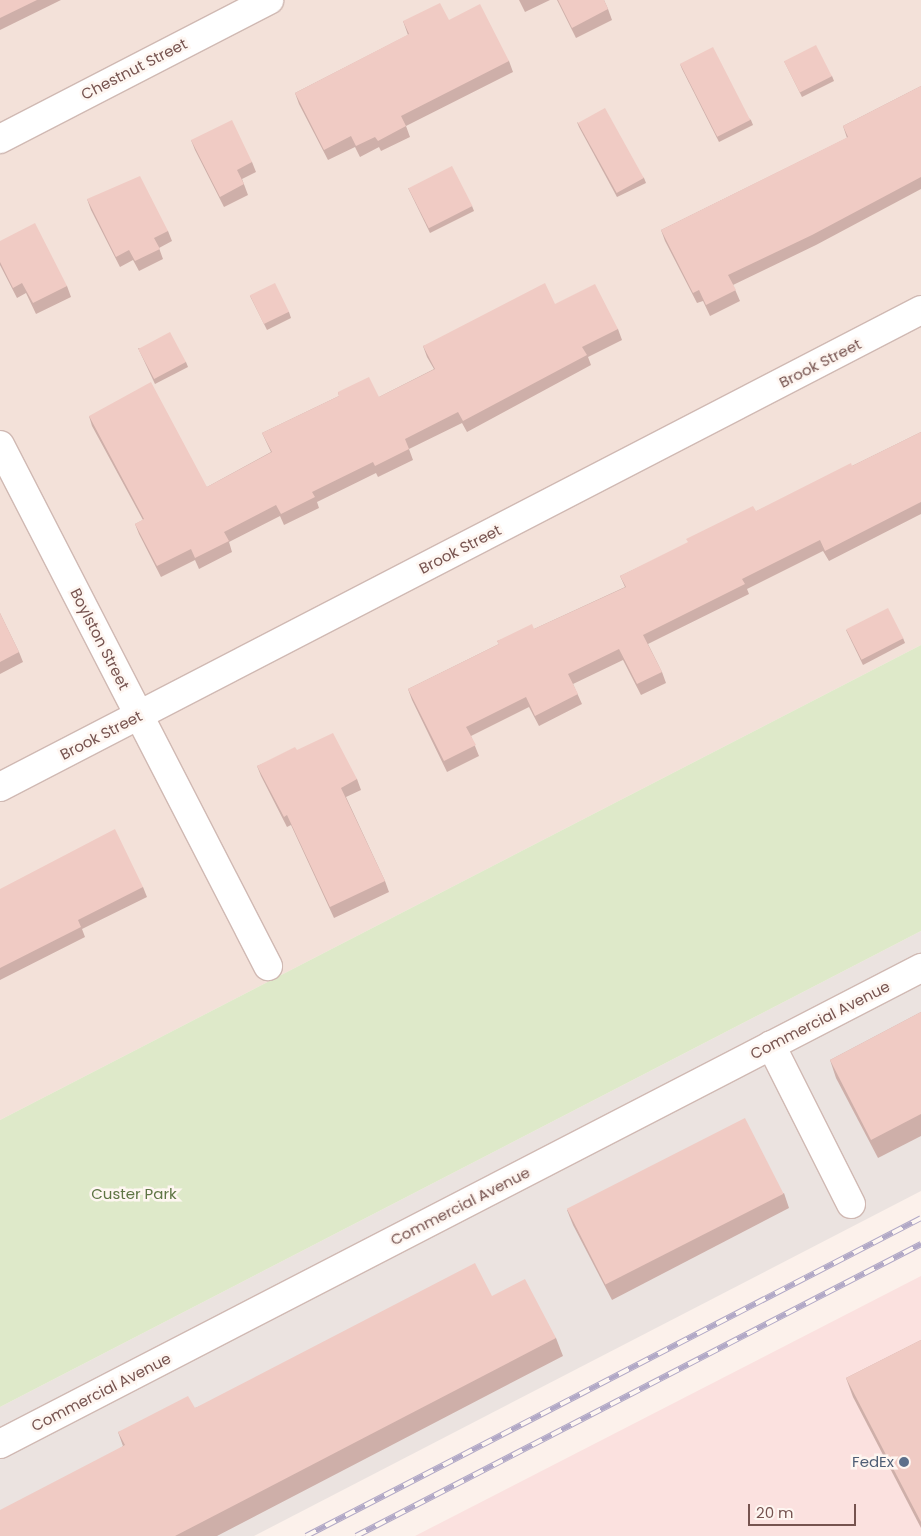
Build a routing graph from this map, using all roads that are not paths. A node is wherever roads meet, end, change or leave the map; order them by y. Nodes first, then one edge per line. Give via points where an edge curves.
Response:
1 (268, 0) edge
2 (0, 139) edge
3 (921, 310) edge
4 (0, 445) edge
5 (140, 715) junction
6 (0, 787) edge
7 (268, 966) dead end
8 (921, 968) edge
9 (771, 1045) junction
10 (851, 1204) dead end
11 (0, 1444) edge

1 - 2 street, Chestnut Street
3 - 5 street, Brook Street
4 - 5 street, Boylston Street
5 - 6 street, Brook Street
5 - 7 street, Boylston Street
8 - 9 street, Commercial Avenue
9 - 10 street
9 - 11 street, Commercial Avenue

